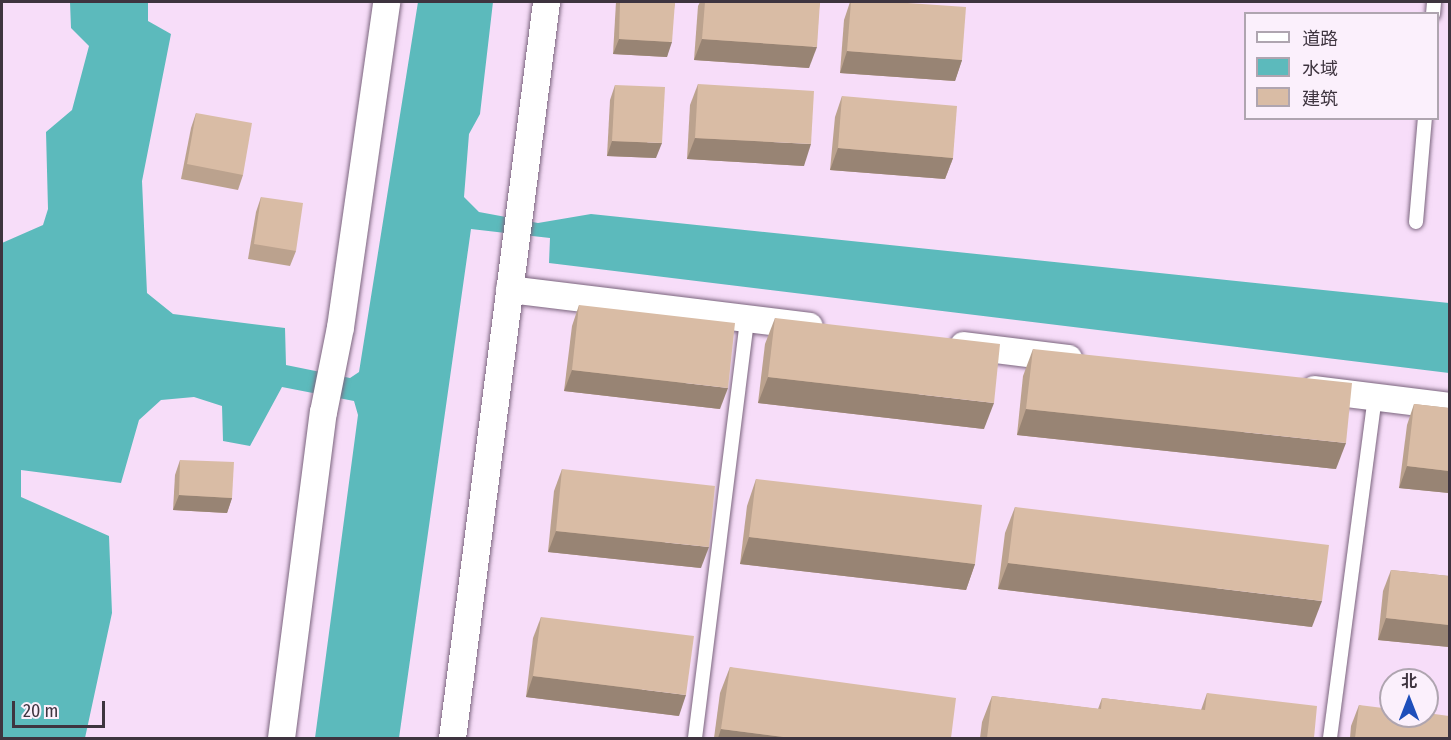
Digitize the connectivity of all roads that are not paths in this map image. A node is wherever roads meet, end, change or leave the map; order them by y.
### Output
1 (386, 2) edge
2 (546, 2) edge
3 (1425, 120) edge
4 (1416, 222) dead end
5 (509, 289) junction
6 (747, 319) junction
7 (830, 329) edge
8 (936, 342) edge
9 (1090, 361) edge
10 (1292, 386) edge
11 (1375, 397) junction
12 (1449, 406) edge
13 (281, 738) edge
14 (452, 738) edge
15 (695, 738) edge
16 (1330, 738) edge

1 - 13 street
2 - 5 street
3 - 4 lane
5 - 6 street
5 - 14 street
6 - 7 street
6 - 15 lane
8 - 9 street
10 - 11 street
11 - 12 street
11 - 16 lane

